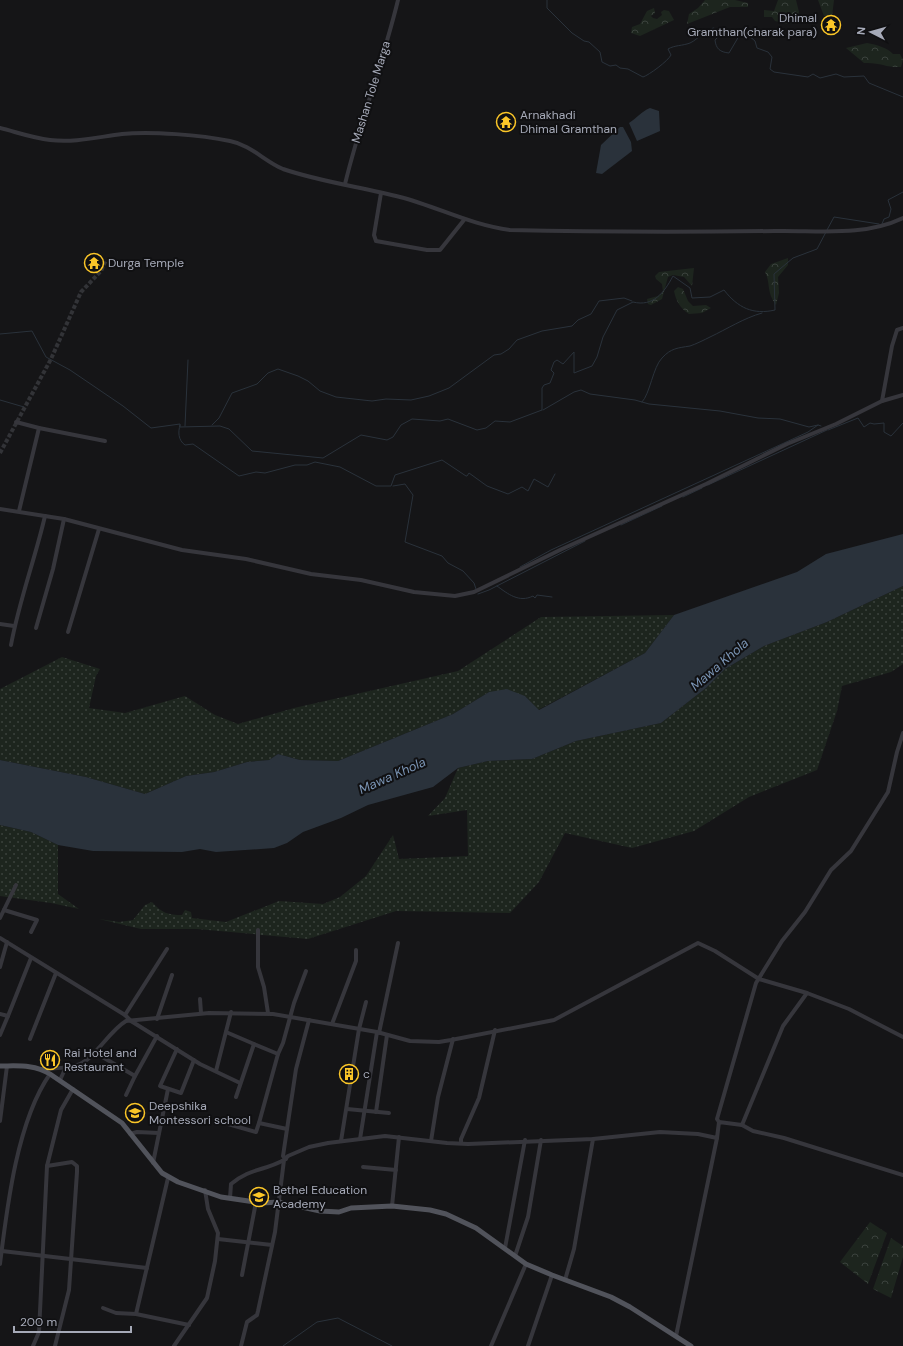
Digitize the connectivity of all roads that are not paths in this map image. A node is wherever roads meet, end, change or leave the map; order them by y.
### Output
1 (398, 0) edge
2 (0, 128) edge
3 (345, 184) junction
4 (381, 193) junction
5 (903, 218) edge
6 (464, 220) junction
7 (903, 328) edge
8 (903, 395) edge
9 (882, 401) junction
10 (16, 422) dead end
11 (39, 428) junction
12 (105, 441) dead end
13 (0, 509) edge
14 (19, 511) junction
15 (45, 516) junction
16 (64, 519) junction
17 (99, 529) junction
18 (0, 624) edge
19 (14, 626) junction
20 (36, 628) dead end
21 (68, 632) dead end
22 (11, 645) dead end
23 (903, 733) edge
24 (16, 885) dead end
25 (4, 910) junction
26 (0, 918) edge
27 (258, 930) dead end
28 (31, 932) dead end
29 (0, 938) edge
30 (7, 942) junction
31 (398, 943) dead end
32 (167, 948) dead end
33 (356, 950) dead end
34 (30, 958) junction
35 (0, 967) edge
36 (306, 971) dead end
37 (56, 973) junction
38 (172, 975) dead end
39 (759, 979) junction
40 (807, 993) junction
41 (200, 999) dead end
42 (366, 1002) dead end
43 (231, 1012) junction
44 (268, 1013) junction
45 (0, 1014) edge
46 (201, 1014) junction
47 (125, 1015) junction
48 (8, 1016) junction
49 (291, 1017) junction
50 (157, 1019) junction
51 (309, 1020) junction
52 (131, 1021) junction
53 (332, 1024) junction
54 (360, 1029) junction
55 (495, 1030) junction
56 (226, 1032) junction
57 (378, 1032) junction
58 (0, 1035) edge
59 (387, 1035) junction
60 (157, 1036) junction
61 (903, 1037) edge
62 (30, 1039) dead end
63 (453, 1039) junction
64 (254, 1044) junction
65 (178, 1049) junction
66 (278, 1054) junction
67 (99, 1055) dead end
68 (194, 1060) junction
69 (0, 1066) edge
70 (7, 1066) junction
71 (66, 1067) junction
72 (42, 1069) junction
73 (216, 1071) junction
74 (50, 1074) junction
75 (135, 1076) junction
76 (60, 1080) junction
77 (240, 1083) junction
78 (73, 1089) junction
79 (168, 1089) junction
80 (126, 1096) dead end
81 (236, 1097) dead end
82 (347, 1109) junction
83 (365, 1110) junction
84 (376, 1112) junction
85 (389, 1113) dead end
86 (0, 1121) edge
87 (719, 1122) junction
88 (259, 1123) junction
89 (228, 1124) dead end
90 (742, 1125) junction
91 (287, 1129) junction
92 (159, 1133) junction
93 (130, 1134) junction
94 (399, 1137) junction
95 (717, 1138) junction
96 (360, 1139) junction
97 (593, 1139) junction
98 (525, 1140) junction
99 (541, 1140) junction
100 (431, 1141) junction
101 (341, 1142) junction
102 (461, 1144) junction
103 (285, 1159) junction
104 (153, 1163) junction
105 (47, 1166) junction
106 (363, 1167) dead end
107 (396, 1170) junction
108 (903, 1175) edge
109 (168, 1178) junction
110 (205, 1190) junction
111 (230, 1198) junction
112 (256, 1202) junction
113 (279, 1202) junction
114 (392, 1206) junction
115 (218, 1239) junction
116 (249, 1243) junction
117 (272, 1245) junction
118 (505, 1248) junction
119 (2, 1251) junction
120 (43, 1255) junction
121 (515, 1256) junction
122 (71, 1259) junction
123 (0, 1264) edge
124 (526, 1264) junction
125 (147, 1268) junction
126 (242, 1275) dead end
127 (552, 1275) junction
128 (565, 1280) junction
129 (103, 1308) dead end
130 (136, 1314) junction
131 (189, 1325) junction
132 (676, 1336) junction
133 (32, 1346) edge
134 (55, 1346) edge
135 (174, 1346) edge
136 (240, 1346) edge
137 (491, 1346) edge
138 (528, 1346) edge
139 (691, 1346) edge

1 - 3 street, Mashan Tole Marga
2 - 3 street
3 - 4 street
4 - 6 street
4 - 6 street
5 - 6 street
7 - 9 street
8 - 9 street
9 - 17 street
10 - 11 street
11 - 12 street
11 - 14 street
13 - 14 street
14 - 15 street
15 - 16 street
15 - 19 street
16 - 17 street
16 - 20 street
17 - 21 street
18 - 19 street
19 - 22 street
23 - 39 street
24 - 25 street
25 - 26 street
25 - 28 street
27 - 44 street
29 - 30 street
30 - 34 street
30 - 35 street
31 - 57 street
32 - 47 street
33 - 53 street
34 - 37 street
34 - 48 street
36 - 49 street
37 - 47 street
37 - 62 street
38 - 50 street
39 - 40 street
39 - 55 street
39 - 87 street
40 - 61 street
40 - 90 street
41 - 46 street
42 - 54 street
43 - 44 street
43 - 46 street
43 - 56 street
44 - 49 street
45 - 48 street
46 - 50 street
47 - 52 street
48 - 58 street
49 - 51 street
49 - 66 street
50 - 52 street
51 - 53 street
51 - 91 street
52 - 60 street
52 - 71 street
53 - 54 street
54 - 57 street
54 - 82 street
55 - 63 street
55 - 102 street
56 - 64 street
56 - 73 street
57 - 59 street
57 - 83 street
59 - 63 street
59 - 84 street
60 - 65 street
60 - 75 street
63 - 100 street
64 - 66 street
64 - 77 street
65 - 68 street
65 - 79 street
66 - 88 street
67 - 75 street
68 - 73 street
68 - 79 street
69 - 70 main road
70 - 72 main road
70 - 86 street
71 - 72 street
71 - 76 street
72 - 74 main road
73 - 77 street
74 - 76 main road
74 - 119 street
75 - 80 street
76 - 78 main road
77 - 81 street
78 - 93 main road
78 - 105 street
79 - 92 street
82 - 83 street
82 - 101 street
83 - 84 street
83 - 96 street
84 - 85 street
87 - 90 street
87 - 95 street
88 - 89 street
88 - 91 street
90 - 108 street
91 - 103 street
92 - 93 street
92 - 104 street
93 - 104 main road
94 - 96 street
94 - 100 street
94 - 107 street
95 - 97 street
95 - 132 street
96 - 101 street
97 - 99 street
97 - 128 street
98 - 99 street
98 - 102 street
98 - 118 street
99 - 121 street
100 - 102 street
101 - 103 street
103 - 111 street
103 - 113 street
104 - 109 main road
105 - 120 street
105 - 122 street
106 - 107 street
107 - 114 street
109 - 110 main road
109 - 125 street
110 - 111 main road
110 - 115 street
111 - 112 main road
112 - 113 main road
112 - 116 street
113 - 114 main road
113 - 117 street
114 - 118 main road
115 - 116 street
115 - 131 street
116 - 117 street
116 - 126 street
117 - 136 street
118 - 121 main road
119 - 120 street
119 - 123 street
120 - 122 street
120 - 133 street
121 - 124 main road
122 - 125 street
122 - 134 street
124 - 127 main road
124 - 137 street
125 - 130 street
127 - 128 main road
127 - 138 street
128 - 132 main road
129 - 130 street
130 - 131 street
131 - 135 street
132 - 139 main road

